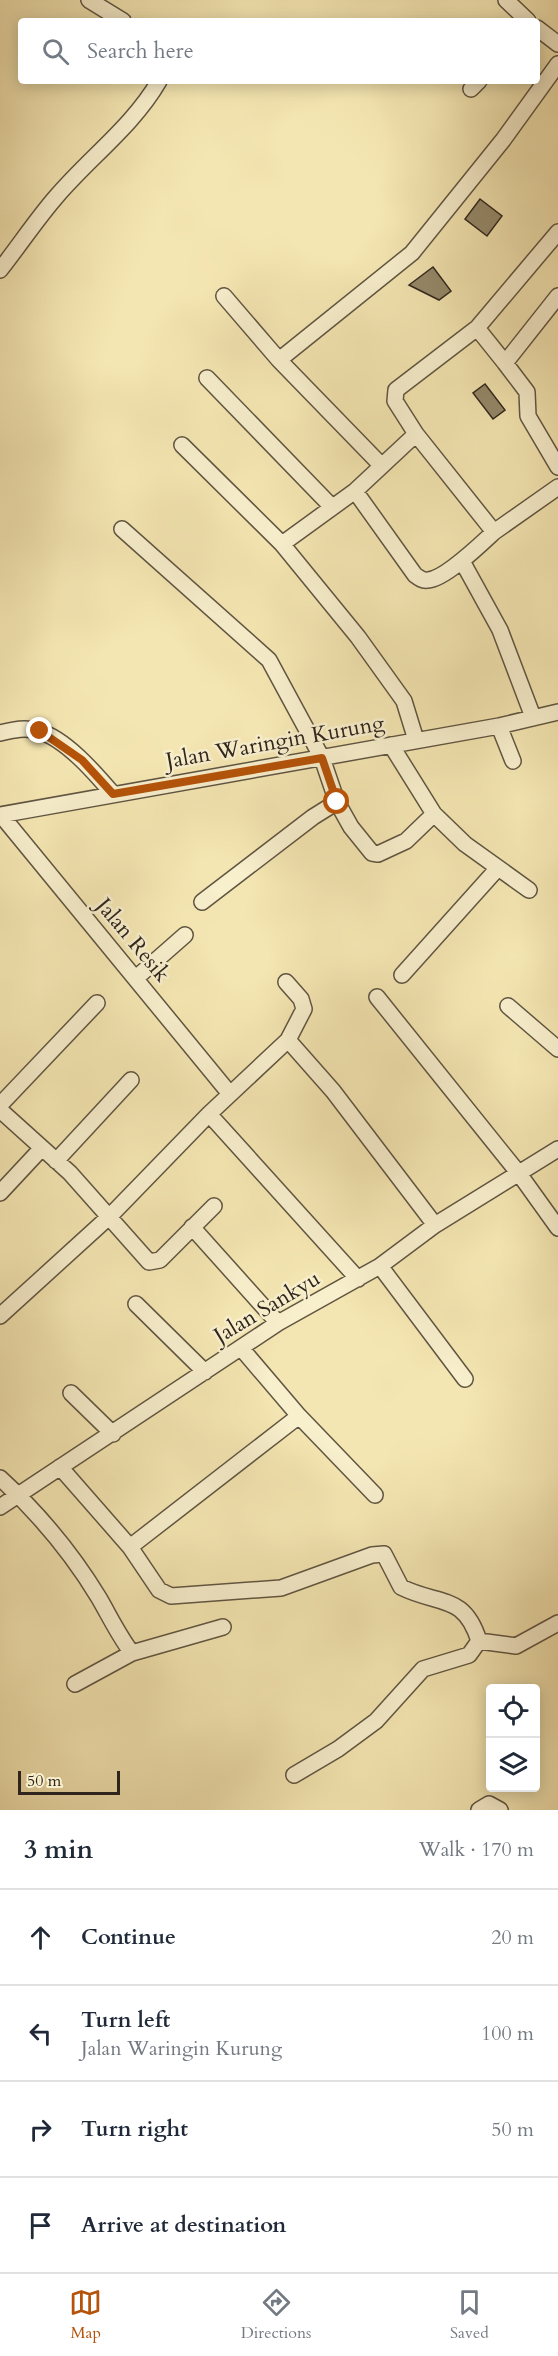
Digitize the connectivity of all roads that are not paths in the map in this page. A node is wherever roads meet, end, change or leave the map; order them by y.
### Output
1 (88, 0) edge
2 (506, 0) edge
3 (118, 18) edge
4 (525, 18) edge
5 (540, 30) edge
6 (558, 44) edge
7 (558, 64) edge
8 (540, 83) edge
9 (157, 84) edge
10 (539, 84) edge
11 (558, 232) edge
12 (0, 270) edge
13 (224, 296) dead end
14 (558, 296) edge
15 (477, 328) junction
16 (279, 360) junction
17 (505, 363) junction
18 (207, 378) dead end
19 (416, 435) junction
20 (182, 446) dead end
21 (381, 465) junction
22 (558, 467) edge
23 (355, 491) junction
24 (555, 494) edge
25 (332, 507) junction
26 (122, 529) dead end
27 (494, 532) junction
28 (282, 544) junction
29 (462, 561) junction
30 (558, 712) edge
31 (533, 717) junction
32 (500, 726) junction
33 (0, 733) edge
34 (416, 740) junction
35 (391, 745) junction
36 (322, 758) junction
37 (513, 761) dead end
38 (113, 794) junction
39 (337, 802) junction
40 (434, 814) junction
41 (1, 815) edge
42 (498, 868) junction
43 (529, 890) dead end
44 (202, 902) dead end
45 (185, 935) dead end
46 (402, 975) dead end
47 (136, 978) junction
48 (286, 982) dead end
49 (377, 997) dead end
50 (97, 1003) dead end
51 (508, 1006) dead end
52 (288, 1040) junction
53 (558, 1049) edge
54 (131, 1080) dead end
55 (230, 1094) junction
56 (0, 1105) edge
57 (0, 1110) edge
58 (209, 1113) junction
59 (41, 1149) junction
60 (558, 1149) edge
61 (56, 1161) junction
62 (520, 1175) junction
63 (0, 1193) edge
64 (214, 1206) dead end
65 (111, 1215) junction
66 (435, 1225) junction
67 (192, 1227) junction
68 (558, 1228) edge
69 (380, 1266) junction
70 (358, 1279) junction
71 (136, 1304) dead end
72 (0, 1316) edge
73 (278, 1323) junction
74 (241, 1348) junction
75 (205, 1372) junction
76 (465, 1379) dead end
77 (71, 1393) dead end
78 (299, 1416) junction
79 (113, 1434) junction
80 (60, 1467) junction
81 (0, 1478) edge
82 (18, 1495) junction
83 (375, 1495) dead end
84 (0, 1507) edge
85 (130, 1547) junction
86 (558, 1623) edge
87 (223, 1627) dead end
88 (479, 1641) junction
89 (132, 1653) junction
90 (75, 1683) dead end
91 (294, 1774) dead end
92 (479, 1810) edge
93 (500, 1810) edge

1 - 3 street
2 - 4 street
5 - 6 street
7 - 8 street
9 - 12 street
10 - 16 street
11 - 15 street
13 - 16 street
14 - 17 street
15 - 17 street
15 - 19 street
16 - 21 street
17 - 22 street
18 - 25 street
19 - 21 street
19 - 27 street
20 - 28 street
21 - 23 street
23 - 25 street
23 - 29 street
24 - 27 street
25 - 28 street
26 - 36 street
27 - 29 street
28 - 34 street
29 - 31 street
30 - 31 street, Jalan Waringin Kurung
31 - 32 street, Jalan Waringin Kurung
32 - 34 street, Jalan Waringin Kurung
32 - 37 street
33 - 38 street
34 - 35 street, Jalan Waringin Kurung
35 - 36 street, Jalan Waringin Kurung
35 - 40 street
36 - 38 street, Jalan Waringin Kurung
36 - 39 street
38 - 41 street, Jalan Waringin Kurung
39 - 40 street
39 - 44 street
40 - 42 street
41 - 47 street, Jalan Resik
42 - 43 street
42 - 46 street
45 - 47 street
47 - 55 street, Jalan Resik
48 - 52 street
49 - 62 street
50 - 56 street
51 - 53 street
52 - 55 street
52 - 66 street
54 - 61 street
55 - 58 street
57 - 59 street
58 - 65 street
58 - 70 street
59 - 61 street
59 - 63 street
60 - 62 street, Jalan Sankyu
61 - 65 street
62 - 66 street, Jalan Sankyu
62 - 68 street
64 - 67 street
65 - 67 street
65 - 72 street
66 - 69 street, Jalan Sankyu
67 - 73 street
69 - 70 street, Jalan Sankyu
69 - 76 street
70 - 73 street, Jalan Sankyu
71 - 75 street
73 - 74 street, Jalan Sankyu
74 - 75 street, Jalan Sankyu
74 - 78 street
75 - 79 street, Jalan Sankyu
77 - 79 street
78 - 83 street
78 - 85 street
79 - 80 street, Jalan Sankyu
80 - 82 street, Jalan Sankyu
80 - 85 street
81 - 82 street
82 - 84 street, Jalan Sankyu
82 - 89 street
85 - 88 street
86 - 88 street
87 - 89 street
88 - 91 street
89 - 90 street
92 - 93 street

